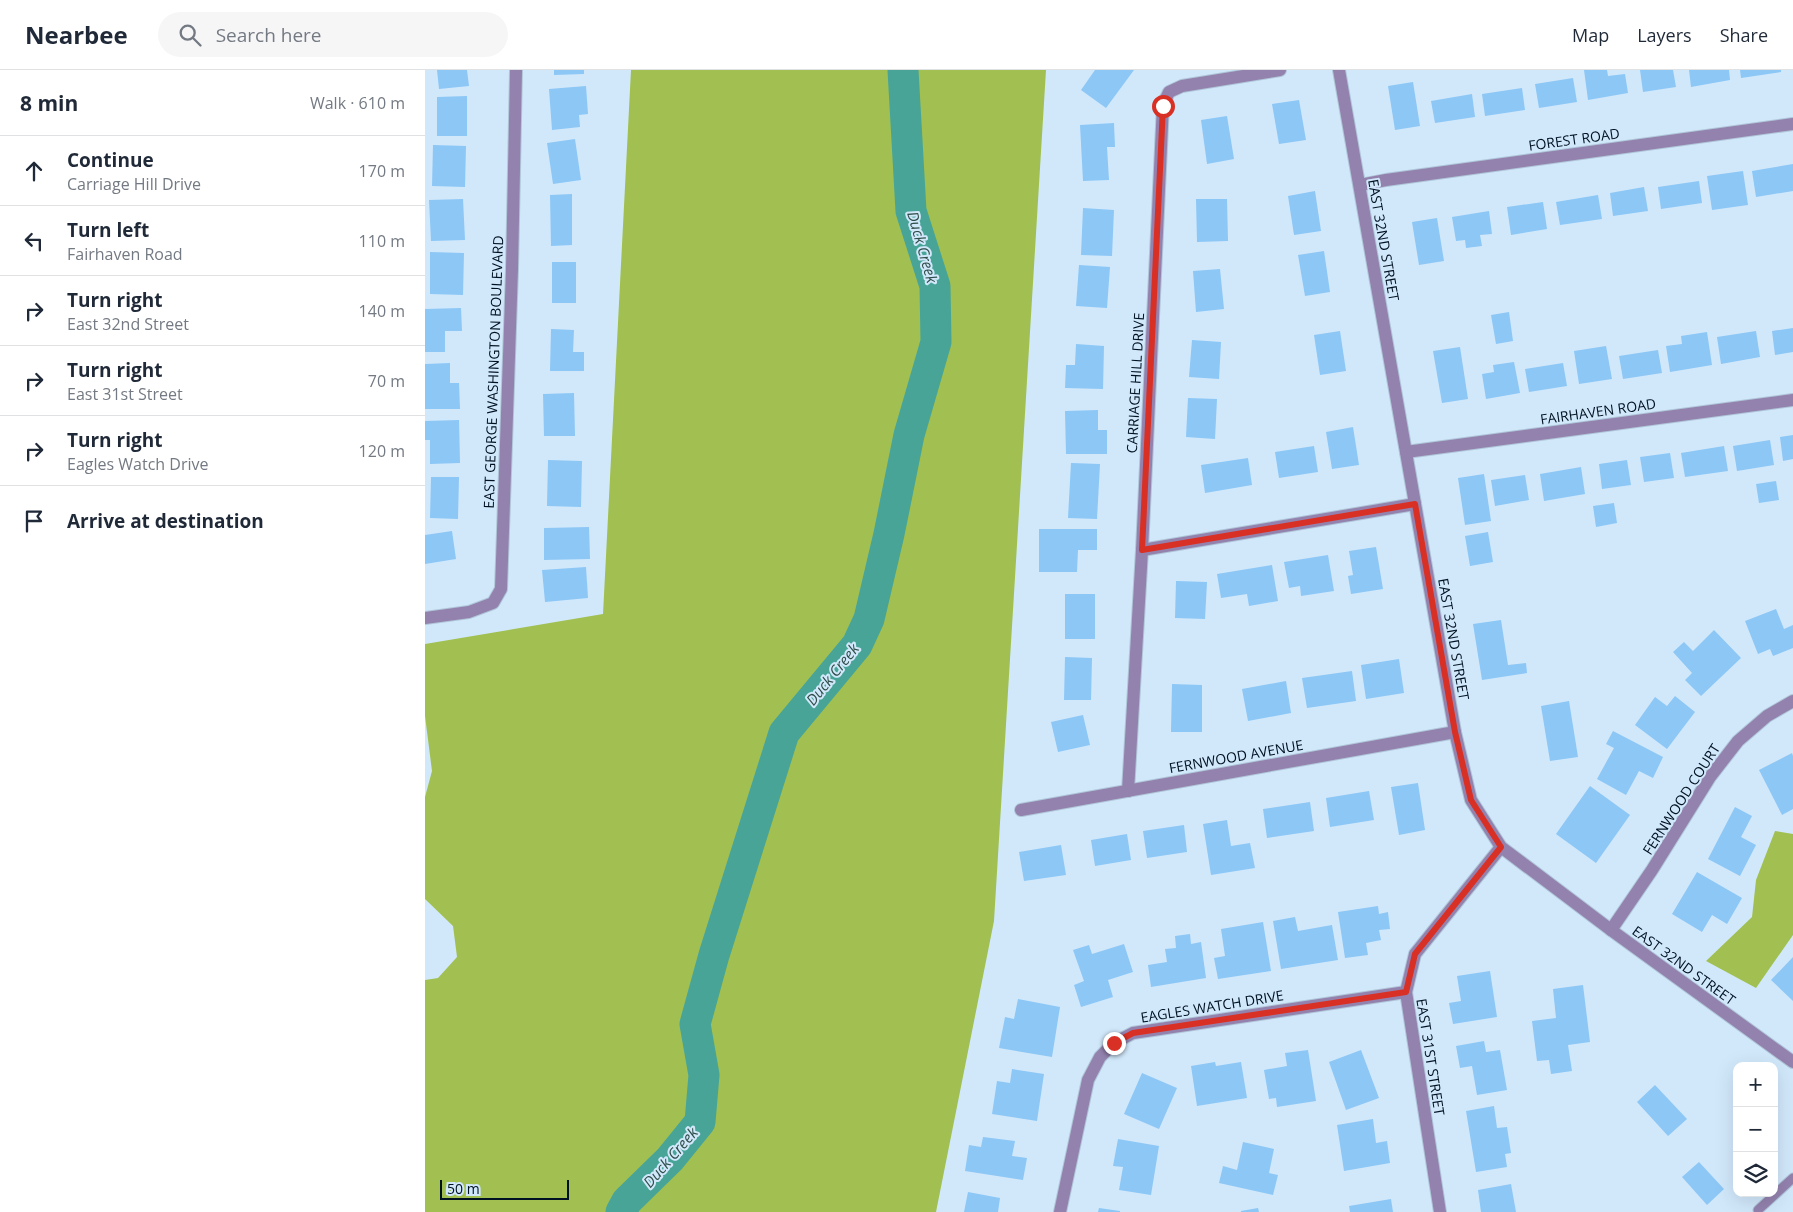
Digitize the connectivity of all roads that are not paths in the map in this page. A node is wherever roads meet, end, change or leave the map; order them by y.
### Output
1 (516, 70) edge
2 (1280, 70) edge
3 (1339, 70) edge
4 (1793, 124) edge
5 (1359, 185) junction
6 (1793, 400) edge
7 (1406, 452) junction
8 (1415, 504) junction
9 (1142, 550) junction
10 (425, 618) edge
11 (1793, 701) edge
12 (1455, 732) junction
13 (1128, 791) junction
14 (1021, 810) dead end
15 (1501, 847) junction
16 (1611, 930) junction
17 (1406, 992) junction
18 (1793, 1062) edge
19 (1793, 1178) edge
20 (1758, 1210) dead end
21 (1060, 1212) edge
22 (1440, 1212) edge

1 - 10 street, EAST GEORGE WASHINGTON BOULEVARD
2 - 9 street, CARRIAGE HILL DRIVE
3 - 5 street, EAST 32ND STREET
4 - 5 street, FOREST ROAD
5 - 7 street, EAST 32ND STREET
6 - 7 street, FAIRHAVEN ROAD
7 - 8 street, EAST 32ND STREET
8 - 9 street
8 - 12 street, EAST 32ND STREET
9 - 13 street, CARRIAGE HILL DRIVE
11 - 16 street, FERNWOOD COURT
12 - 13 street, FERNWOOD AVENUE
12 - 15 street, EAST 32ND STREET
13 - 14 street, FERNWOOD AVENUE
15 - 16 street, EAST 32ND STREET
15 - 17 street, EAST 31ST STREET
16 - 18 street, EAST 32ND STREET
17 - 21 street, EAGLES WATCH DRIVE
17 - 22 street, EAST 31ST STREET
19 - 20 lane

